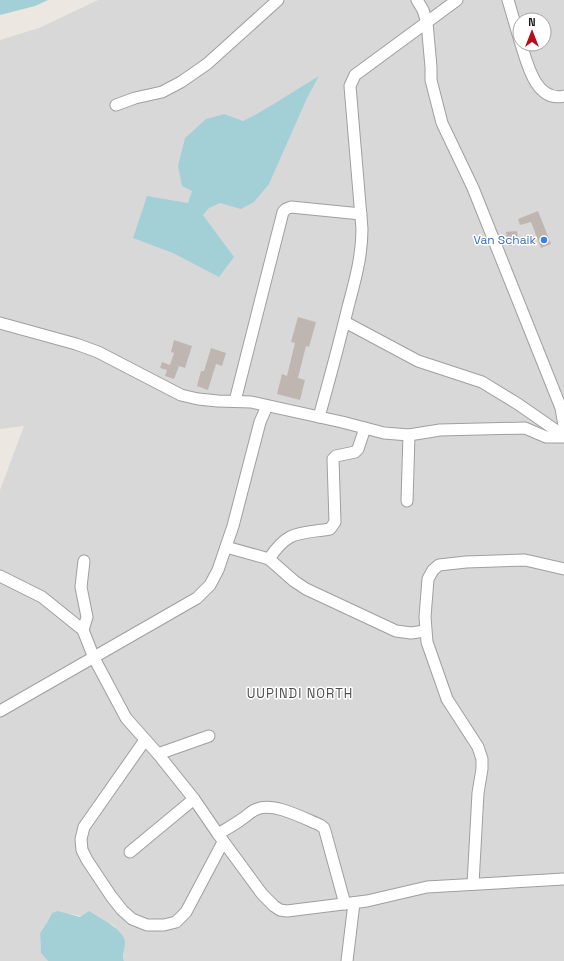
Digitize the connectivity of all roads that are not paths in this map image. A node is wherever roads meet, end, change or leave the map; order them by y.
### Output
1 (278, 0) edge
2 (417, 0) edge
3 (457, 0) edge
4 (508, 0) edge
5 (512, 14) edge
6 (427, 23) junction
7 (524, 52) edge
8 (563, 99) edge
9 (116, 105) dead end
10 (360, 214) junction
11 (0, 322) edge
12 (345, 322) junction
13 (235, 401) junction
14 (267, 406) junction
15 (319, 417) junction
16 (564, 426) edge
17 (365, 428) junction
18 (409, 435) junction
19 (564, 437) edge
20 (407, 501) dead end
21 (226, 547) junction
22 (269, 559) junction
23 (84, 561) dead end
24 (564, 570) edge
25 (0, 576) edge
26 (83, 630) junction
27 (425, 631) junction
28 (94, 658) junction
29 (0, 711) edge
30 (209, 736) dead end
31 (145, 740) junction
32 (158, 754) junction
33 (194, 799) junction
34 (221, 838) junction
35 (130, 852) dead end
36 (564, 879) edge
37 (473, 884) junction
38 (349, 904) junction
39 (347, 961) edge

1 - 9 street
2 - 6 street
3 - 6 street
4 - 5 street
6 - 10 street
6 - 16 street
7 - 8 street
10 - 12 street
10 - 13 street
11 - 13 street
12 - 15 street
12 - 19 street
13 - 14 street
14 - 15 street
14 - 21 street
15 - 17 street
17 - 18 street
17 - 22 street
18 - 19 street
18 - 20 street
21 - 22 street
21 - 28 street
22 - 27 street
23 - 26 street
24 - 27 street
25 - 26 street
26 - 28 street
27 - 37 street
28 - 29 street
28 - 31 street
30 - 32 street
31 - 32 street
31 - 34 street
32 - 33 street
33 - 34 street
33 - 35 street
34 - 38 street
34 - 38 street
36 - 37 street
37 - 38 street
38 - 39 street

